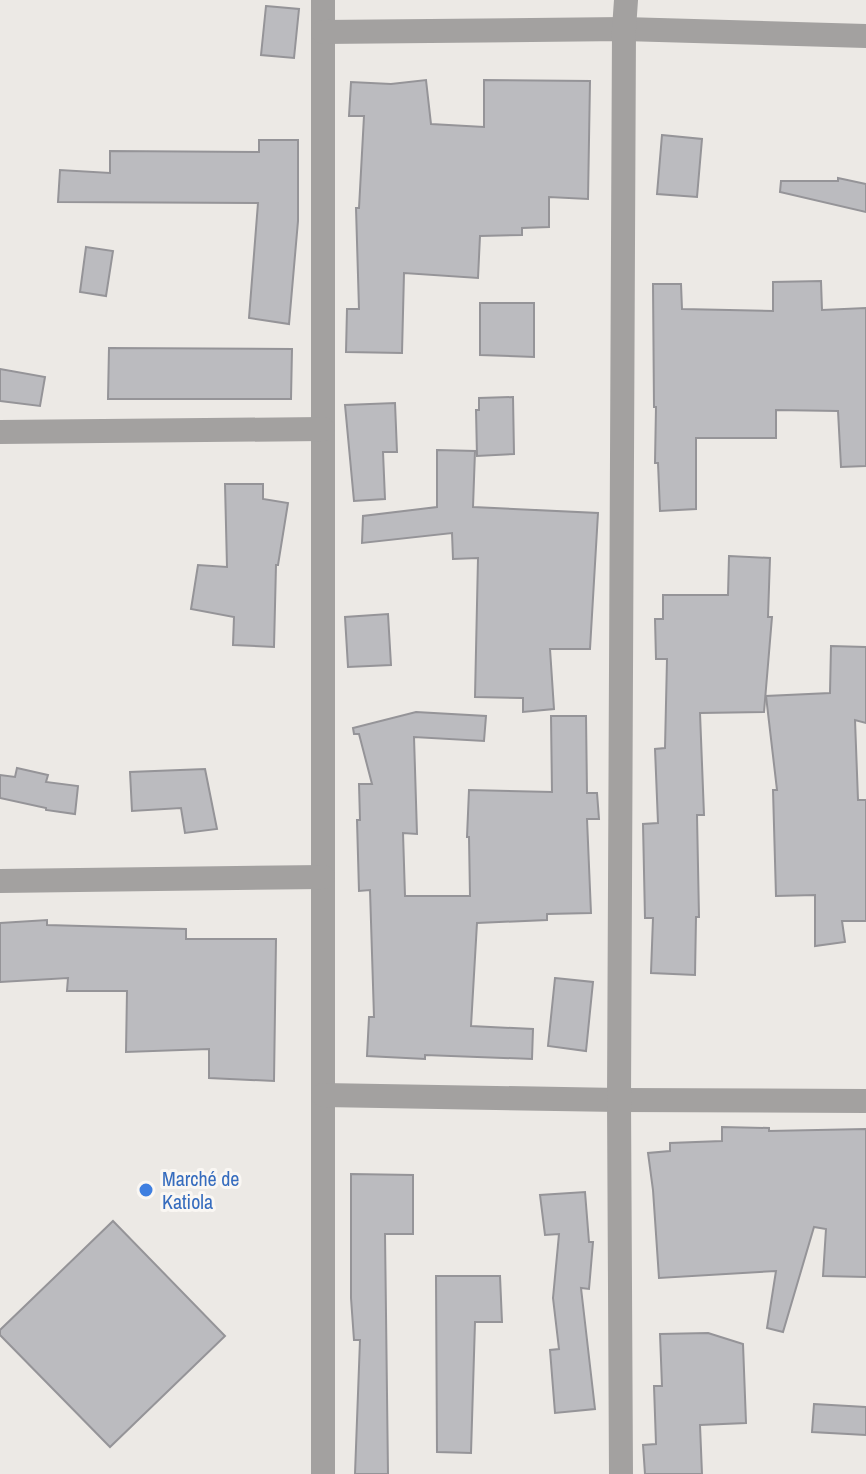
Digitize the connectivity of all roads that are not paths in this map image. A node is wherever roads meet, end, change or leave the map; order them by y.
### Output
1 (323, 0) edge
2 (626, 0) edge
3 (624, 29) junction
4 (323, 32) junction
5 (866, 36) edge
6 (323, 429) junction
7 (0, 432) edge
8 (323, 877) junction
9 (0, 881) edge
10 (323, 1095) junction
11 (619, 1100) junction
12 (866, 1101) edge
13 (323, 1474) edge
14 (621, 1474) edge

1 - 4 street
2 - 3 street
3 - 4 street
3 - 5 street
3 - 11 street
4 - 6 street
6 - 7 street
6 - 8 street
8 - 9 street
8 - 10 street
10 - 11 street
10 - 13 street
11 - 12 street
11 - 14 street

